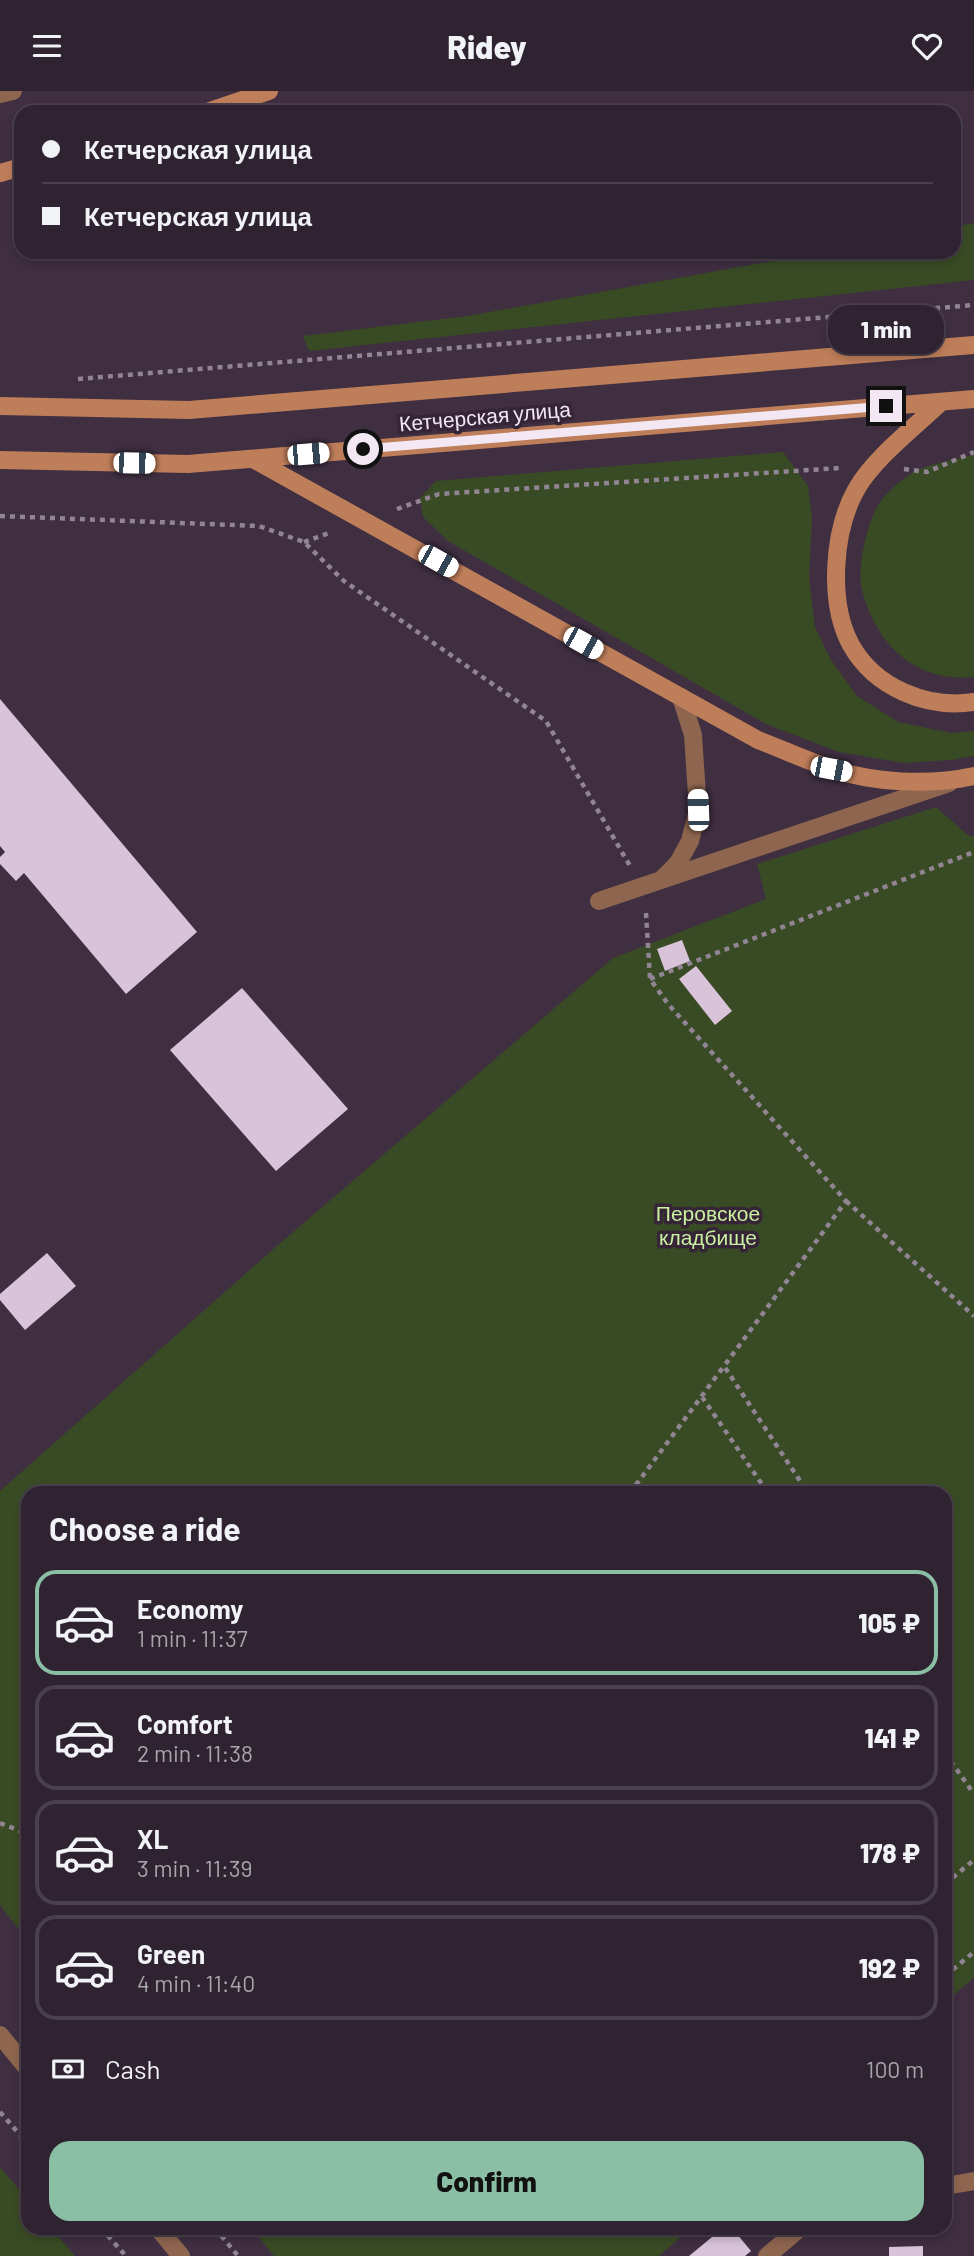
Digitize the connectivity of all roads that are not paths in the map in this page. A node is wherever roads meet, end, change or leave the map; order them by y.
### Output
1 (13, 91) edge
2 (269, 91) edge
3 (0, 94) edge
4 (228, 105) edge
5 (974, 345) edge
6 (974, 399) edge
7 (941, 402) junction
8 (0, 406) edge
9 (253, 459) junction
10 (0, 460) edge
11 (681, 697) junction
12 (974, 702) edge
13 (974, 776) edge
14 (955, 780) junction
15 (661, 880) junction
16 (600, 901) dead end
17 (0, 2035) edge
18 (21, 2060) edge
19 (974, 2181) edge
20 (952, 2185) edge
21 (164, 2235) edge
22 (792, 2235) edge
23 (181, 2256) edge
24 (767, 2256) edge

1 - 3 street
2 - 4 main road
5 - 8 main road, Кетчерская улица
6 - 7 main road, Кетчерская улица
7 - 9 main road, Кетчерская улица
7 - 12 main road
9 - 10 main road, Кетчерская улица
9 - 11 main road
11 - 14 main road
11 - 15 street
13 - 14 main road
14 - 15 street
15 - 16 street
17 - 18 street
19 - 20 street
21 - 23 street
22 - 24 street

